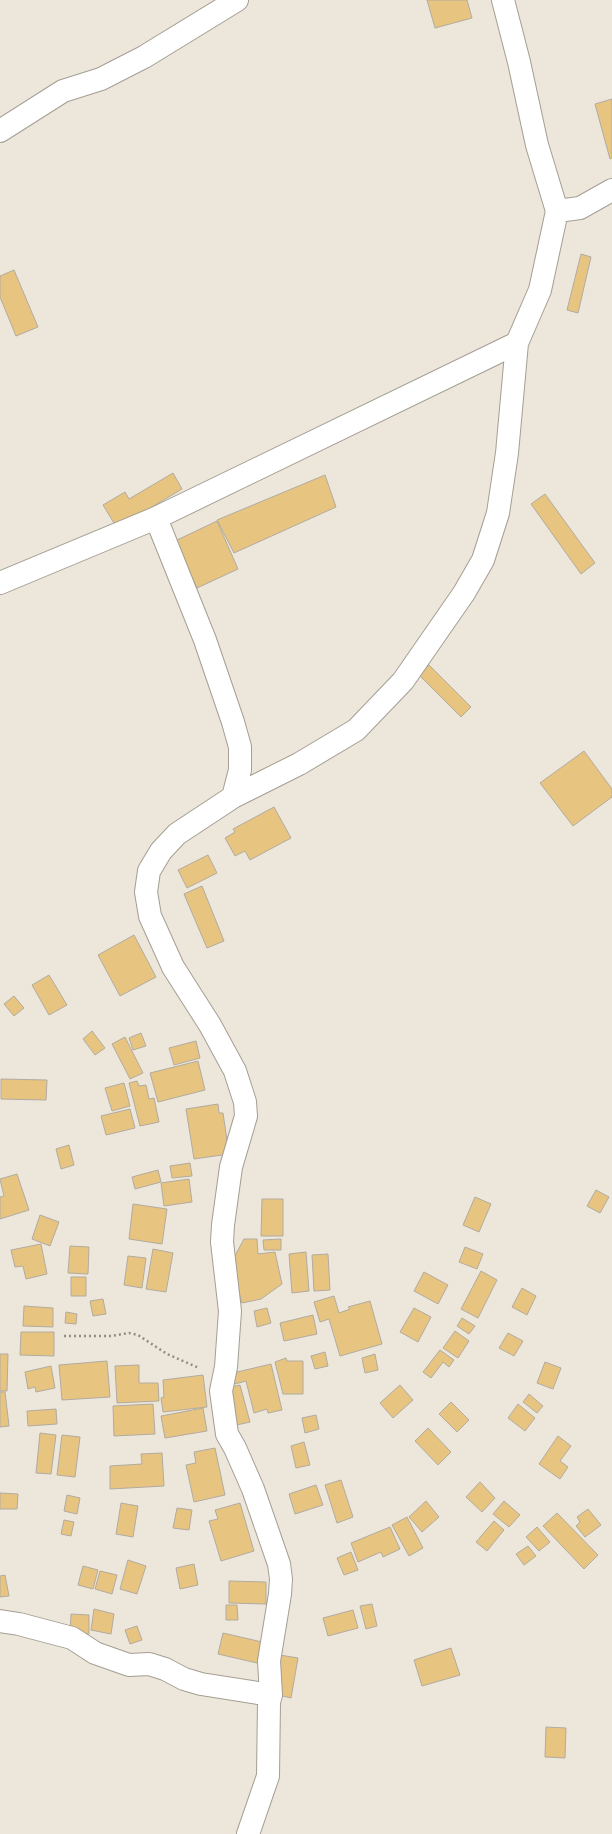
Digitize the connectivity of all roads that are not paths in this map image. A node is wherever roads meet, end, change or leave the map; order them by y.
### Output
1 (237, 0) edge
2 (503, 0) edge
3 (0, 131) edge
4 (612, 190) edge
5 (558, 211) junction
6 (517, 342) junction
7 (156, 518) junction
8 (0, 583) edge
9 (233, 797) junction
10 (0, 1621) edge
11 (271, 1695) junction
12 (248, 1834) edge

1 - 3 street
2 - 5 street
4 - 5 street
5 - 6 street
6 - 7 street
6 - 9 street
7 - 8 street
7 - 9 street
9 - 11 street
10 - 11 street
11 - 12 street

